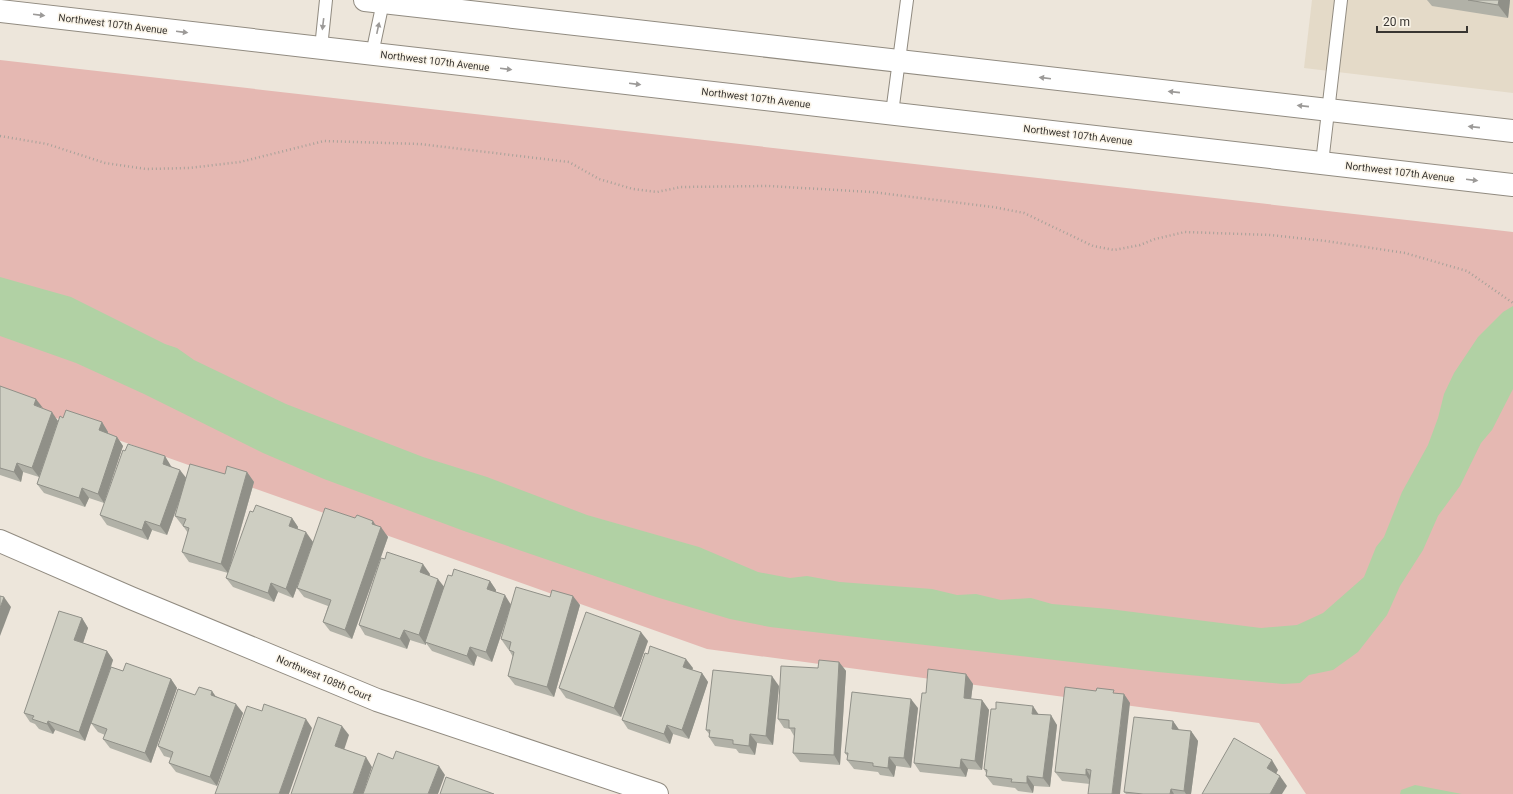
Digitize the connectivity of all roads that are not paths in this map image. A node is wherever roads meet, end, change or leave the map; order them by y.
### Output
1 (326, 0) edge
2 (907, 0) edge
3 (1341, 0) edge
4 (379, 1) edge
5 (0, 11) edge
6 (320, 48) junction
7 (372, 54) junction
8 (898, 61) junction
9 (1328, 109) junction
10 (892, 113) junction
11 (1513, 131) edge
12 (1322, 163) junction
13 (1513, 185) edge
14 (0, 541) edge
15 (657, 794) edge

1 -> 6 lane
2 - 8 lane
3 - 9 lane
7 -> 4 lane
4 - 8 main road
5 -> 6 main road, Northwest 107th Avenue
6 - 7 main road, Northwest 107th Avenue
7 -> 10 main road, Northwest 107th Avenue
9 -> 8 main road
8 - 10 lane
11 -> 9 main road
9 - 12 lane
10 - 12 main road, Northwest 107th Avenue
12 -> 13 main road, Northwest 107th Avenue
14 - 15 main road, Northwest 108th Court

